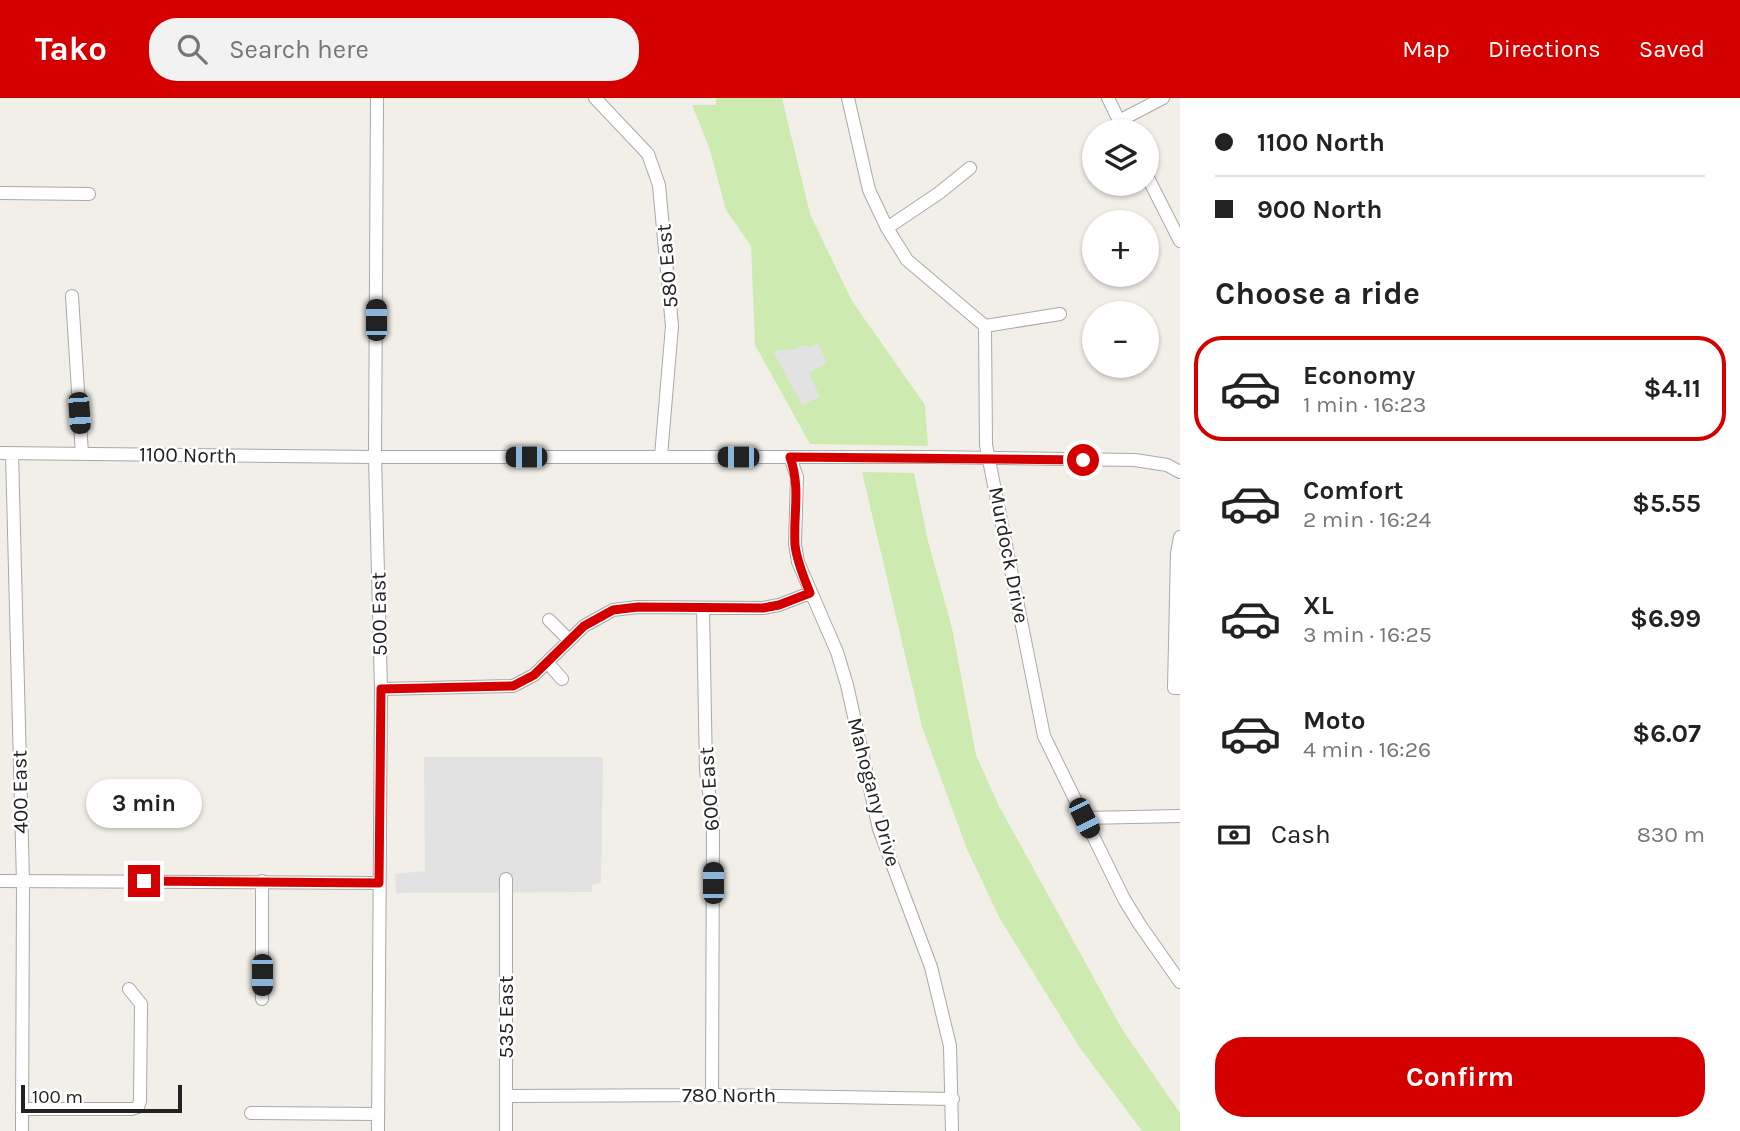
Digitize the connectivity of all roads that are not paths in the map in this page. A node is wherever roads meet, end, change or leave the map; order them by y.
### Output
1 (377, 98) edge
2 (595, 98) edge
3 (848, 98) edge
4 (1108, 98) edge
5 (1163, 98) edge
6 (1118, 119) edge
7 (1132, 119) edge
8 (970, 168) dead end
9 (0, 193) edge
10 (89, 194) dead end
11 (1157, 196) edge
12 (887, 228) junction
13 (1180, 241) edge
14 (72, 296) dead end
15 (1060, 314) dead end
16 (985, 326) junction
17 (6, 453) edge
18 (82, 454) junction
19 (661, 456) junction
20 (375, 457) junction
21 (790, 457) junction
22 (990, 459) junction
23 (1180, 472) edge
24 (1180, 537) edge
25 (810, 593) junction
26 (703, 609) junction
27 (549, 620) dead end
28 (569, 640) junction
29 (548, 663) junction
30 (562, 679) dead end
31 (1177, 688) edge
32 (381, 689) junction
33 (1180, 816) edge
34 (1084, 818) junction
35 (506, 879) dead end
36 (0, 881) edge
37 (262, 881) junction
38 (23, 882) junction
39 (379, 883) junction
40 (1180, 982) edge
41 (129, 989) dead end
42 (262, 999) dead end
43 (712, 1095) junction
44 (506, 1096) junction
45 (953, 1099) junction
46 (22, 1109) junction
47 (251, 1113) dead end
48 (378, 1114) junction
49 (22, 1131) edge
50 (378, 1131) edge
51 (506, 1131) edge
52 (952, 1131) edge

1 - 20 street, 500 East
2 - 19 street, 580 East
3 - 12 street
4 - 6 street
5 - 7 street
8 - 12 street
9 - 10 street
11 - 13 street
12 - 16 street
14 - 18 street
15 - 16 street
16 - 22 street, Murdock Drive
17 - 18 street, 1100 North
17 - 38 street, 400 East
18 - 20 street, 1100 North
19 - 20 street, 1100 North
19 - 21 street, 1100 North
20 - 32 street, 500 East
21 - 22 street, 1100 North
21 - 25 street, Mahogany Drive
22 - 23 street
22 - 34 street, Murdock Drive
24 - 31 street
25 - 26 street
25 - 45 street, Mahogany Drive
26 - 28 street
26 - 43 street, 600 East
27 - 28 street
28 - 29 street
29 - 30 street
29 - 32 street
32 - 39 street, 500 East
33 - 34 street
34 - 40 street, Murdock Drive
35 - 44 street, 535 East
36 - 38 street
37 - 38 street
37 - 39 street
37 - 42 street
38 - 46 street, 400 East
39 - 48 street, 500 East
41 - 46 street
43 - 44 street, 780 North
43 - 45 street, 780 North
44 - 51 street, 535 East
45 - 52 street, Mahogany Drive
46 - 49 street, 400 East
47 - 48 street
48 - 50 street, 500 East

